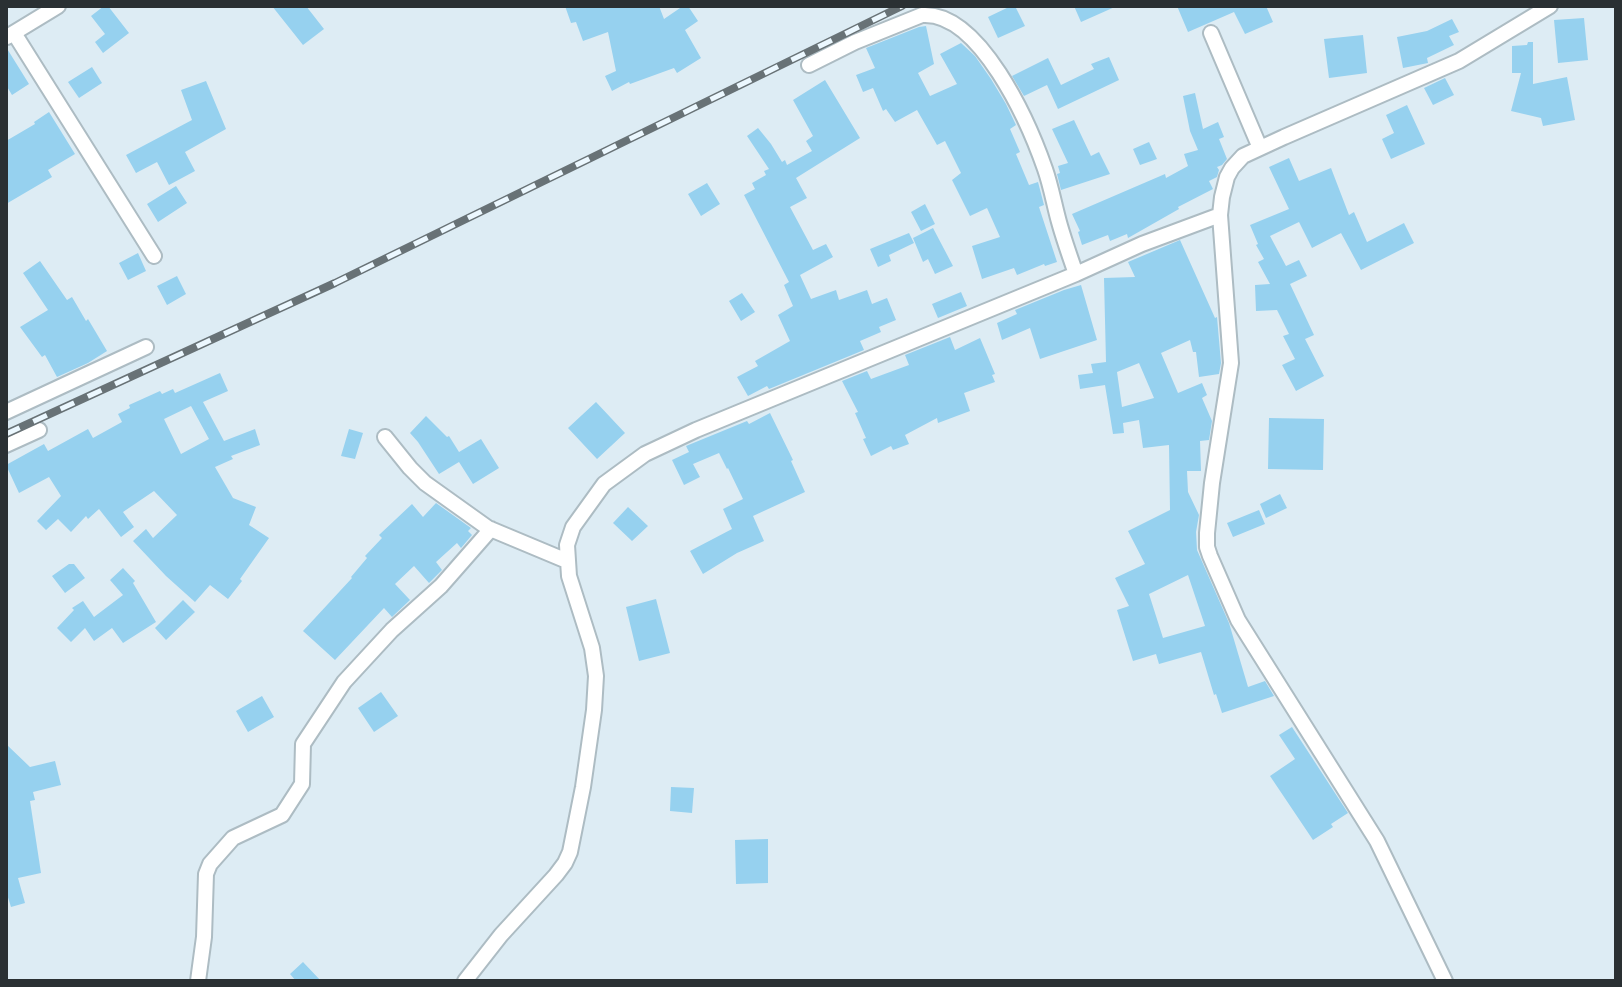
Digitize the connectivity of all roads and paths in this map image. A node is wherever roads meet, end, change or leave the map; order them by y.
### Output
1 (58, 6) edge
2 (1550, 6) edge
3 (1211, 33) dead end
4 (10, 35) edge
5 (809, 65) dead end
6 (1260, 148) junction
7 (1220, 215) junction
8 (154, 256) dead end
9 (1076, 274) junction
10 (146, 347) dead end
11 (6, 412) edge
12 (39, 430) dead end
13 (385, 437) dead end
14 (6, 445) edge
15 (491, 529) junction
16 (567, 561) junction
17 (198, 981) edge
18 (465, 981) edge
19 (1445, 981) edge

1 - 4 street
2 - 6 street
3 - 6 street
4 - 8 street
5 - 9 street
6 - 7 street
7 - 9 street
7 - 19 street
9 - 16 street
10 - 11 street
12 - 14 street
13 - 15 street
15 - 16 street
15 - 17 street
16 - 18 street

